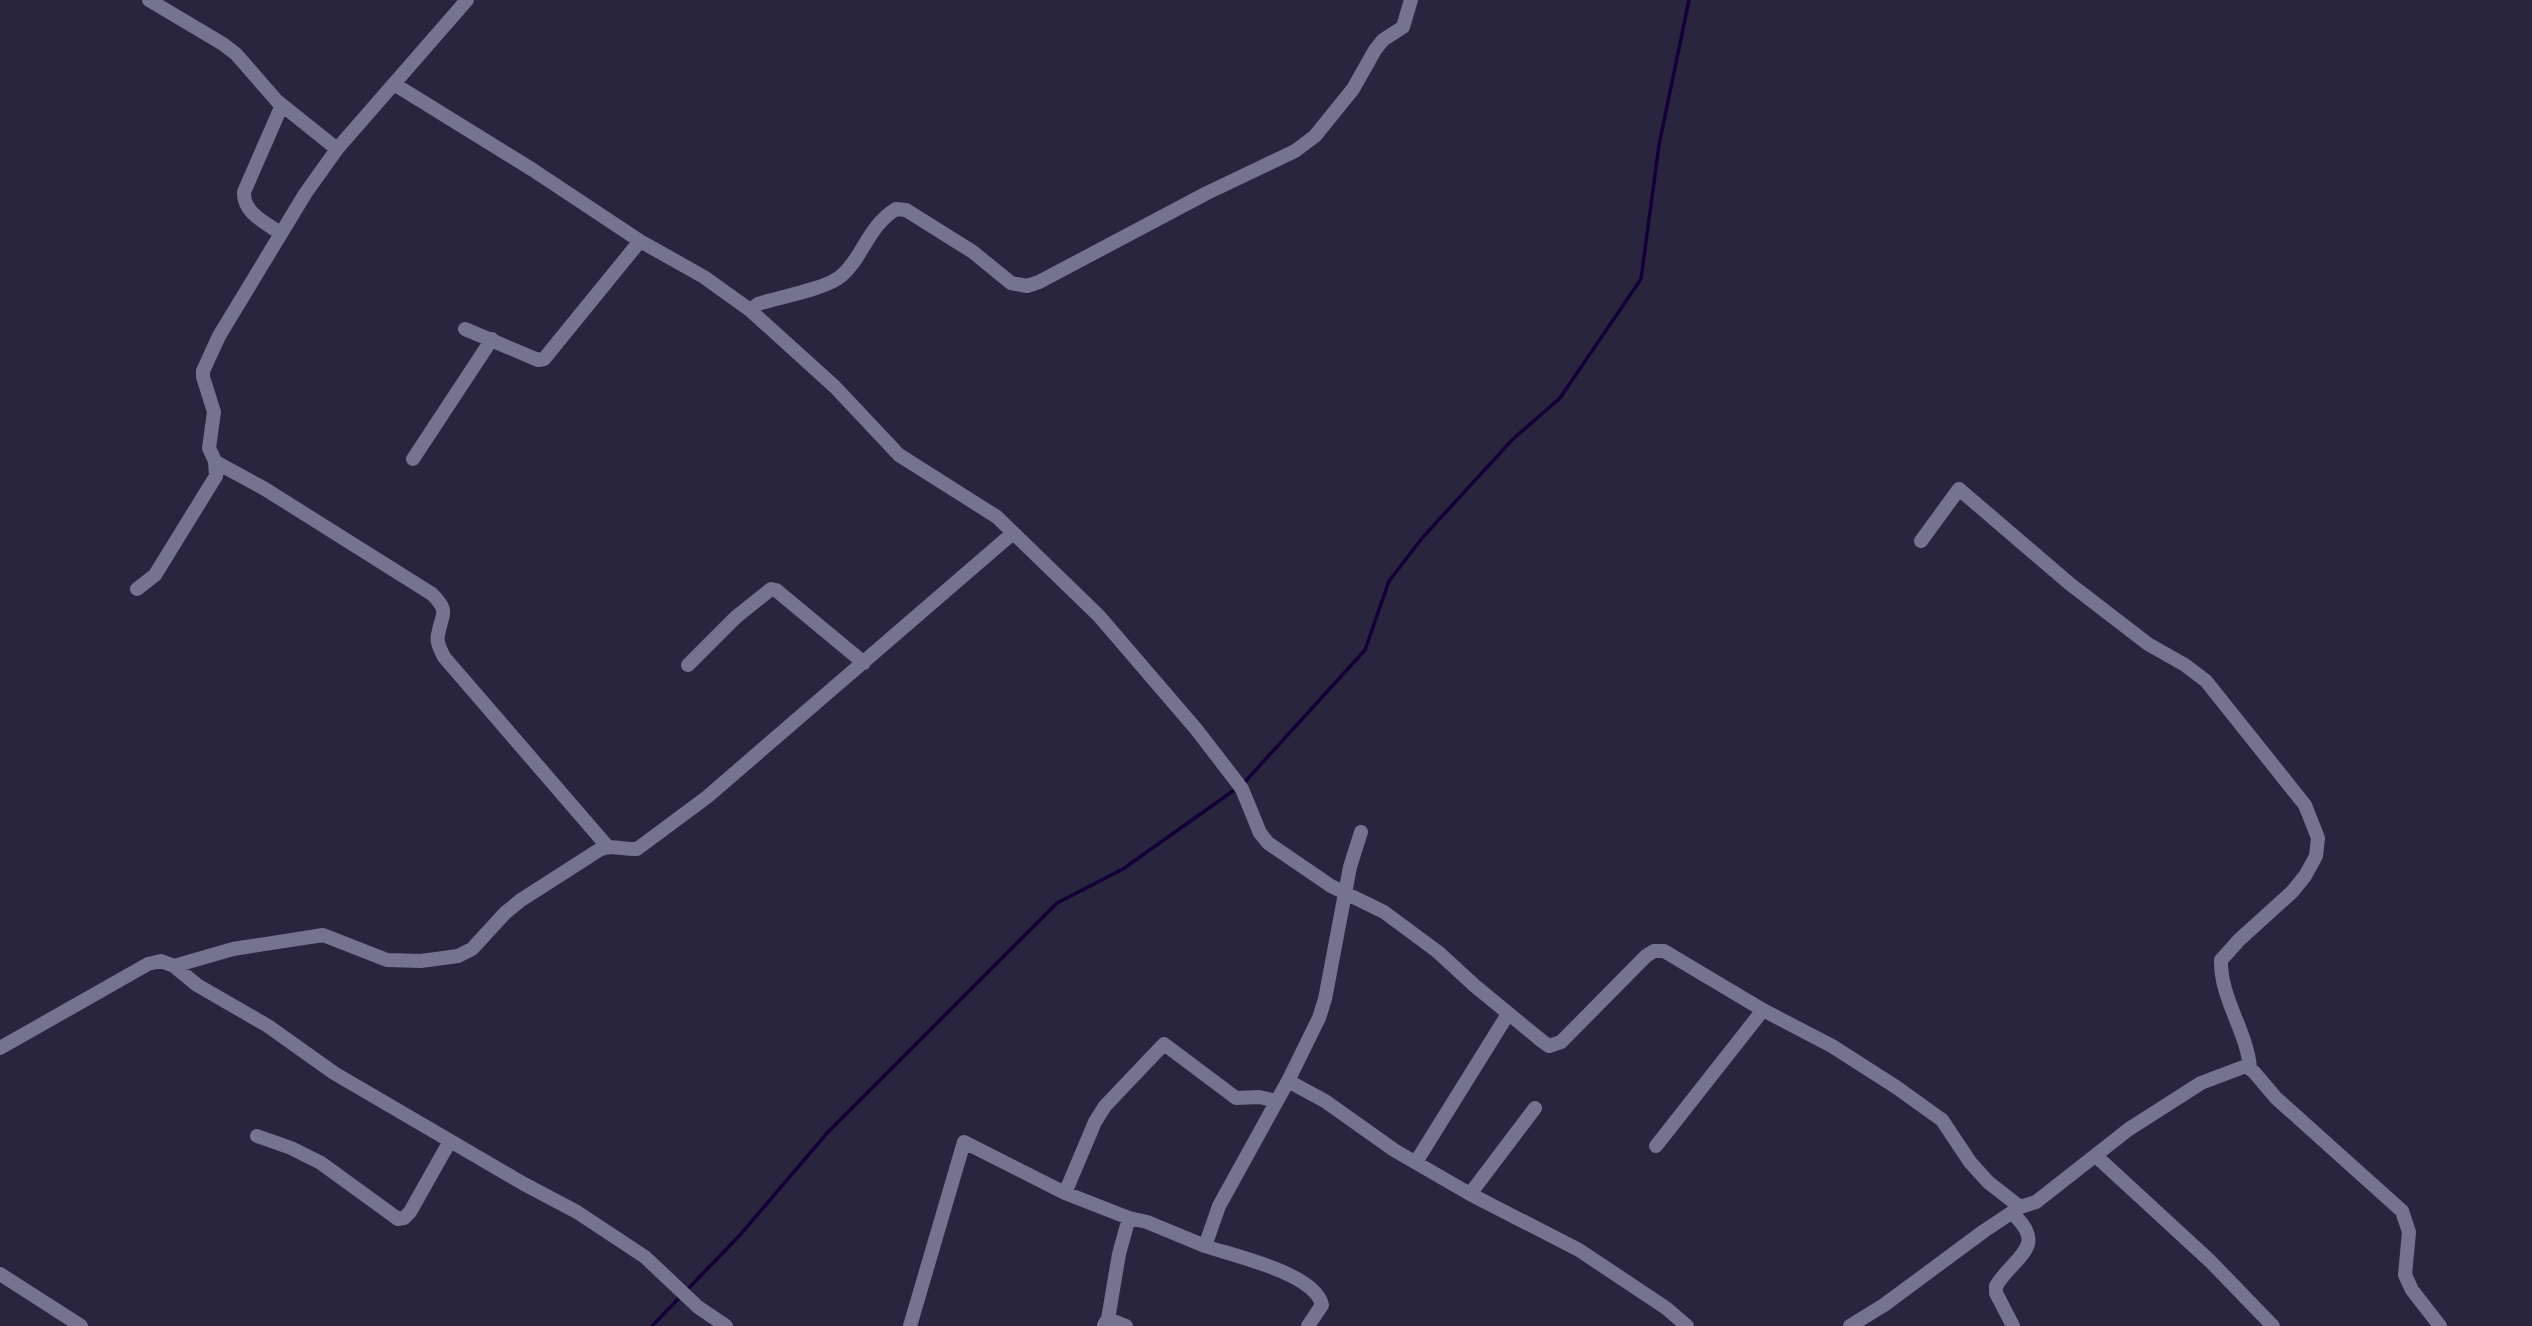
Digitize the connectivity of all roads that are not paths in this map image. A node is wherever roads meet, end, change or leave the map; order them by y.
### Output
1 (149, 0) edge
2 (467, 0) edge
3 (1411, 0) edge
4 (394, 84) junction
5 (282, 104) junction
6 (337, 149) junction
7 (280, 233) junction
8 (640, 241) junction
9 (750, 310) junction
10 (465, 329) dead end
11 (492, 339) junction
12 (413, 459) dead end
13 (215, 461) junction
14 (1013, 533) junction
15 (1921, 541) dead end
16 (137, 589) dead end
17 (864, 663) junction
18 (688, 665) dead end
19 (1362, 832) dead end
20 (607, 846) junction
21 (1346, 892) junction
22 (174, 966) junction
23 (1763, 1010) junction
24 (1508, 1014) junction
25 (0, 1048) edge
26 (2250, 1068) junction
27 (1288, 1081) junction
28 (1277, 1101) junction
29 (1535, 1108) dead end
30 (257, 1136) dead end
31 (450, 1141) junction
32 (1656, 1146) dead end
33 (2096, 1156) junction
34 (1416, 1162) junction
35 (1065, 1193) junction
36 (1470, 1194) junction
37 (2016, 1210) junction
38 (1129, 1218) junction
39 (1205, 1246) junction
40 (0, 1275) edge
41 (1106, 1323) edge
42 (81, 1326) edge
43 (726, 1326) edge
44 (910, 1326) edge
45 (1126, 1326) edge
46 (1308, 1326) edge
47 (1687, 1326) edge
48 (1850, 1326) edge
49 (2013, 1326) edge
50 (2273, 1326) edge
51 (2440, 1326) edge

1 - 5 street
2 - 4 street
3 - 9 street
4 - 6 street
4 - 8 street
5 - 6 street
5 - 7 street
6 - 7 street
7 - 13 street
8 - 9 street
8 - 11 street
9 - 14 street
10 - 11 street
11 - 12 street
13 - 16 street
13 - 20 street
14 - 17 street
14 - 21 street
15 - 26 street
17 - 18 street
17 - 20 street
19 - 21 street
20 - 22 street
21 - 24 street
21 - 27 street
22 - 25 street
22 - 31 street
23 - 24 street
23 - 32 street
23 - 37 street
24 - 34 street
26 - 33 street
26 - 51 street
27 - 28 street
27 - 34 street
28 - 35 street
28 - 39 street
29 - 36 street
30 - 31 street
31 - 43 street
33 - 37 street
33 - 50 street
34 - 36 street
35 - 38 street
35 - 44 street
36 - 47 street
37 - 48 street
37 - 49 street
38 - 39 street
38 - 41 street
39 - 46 street
40 - 42 street
41 - 45 street

